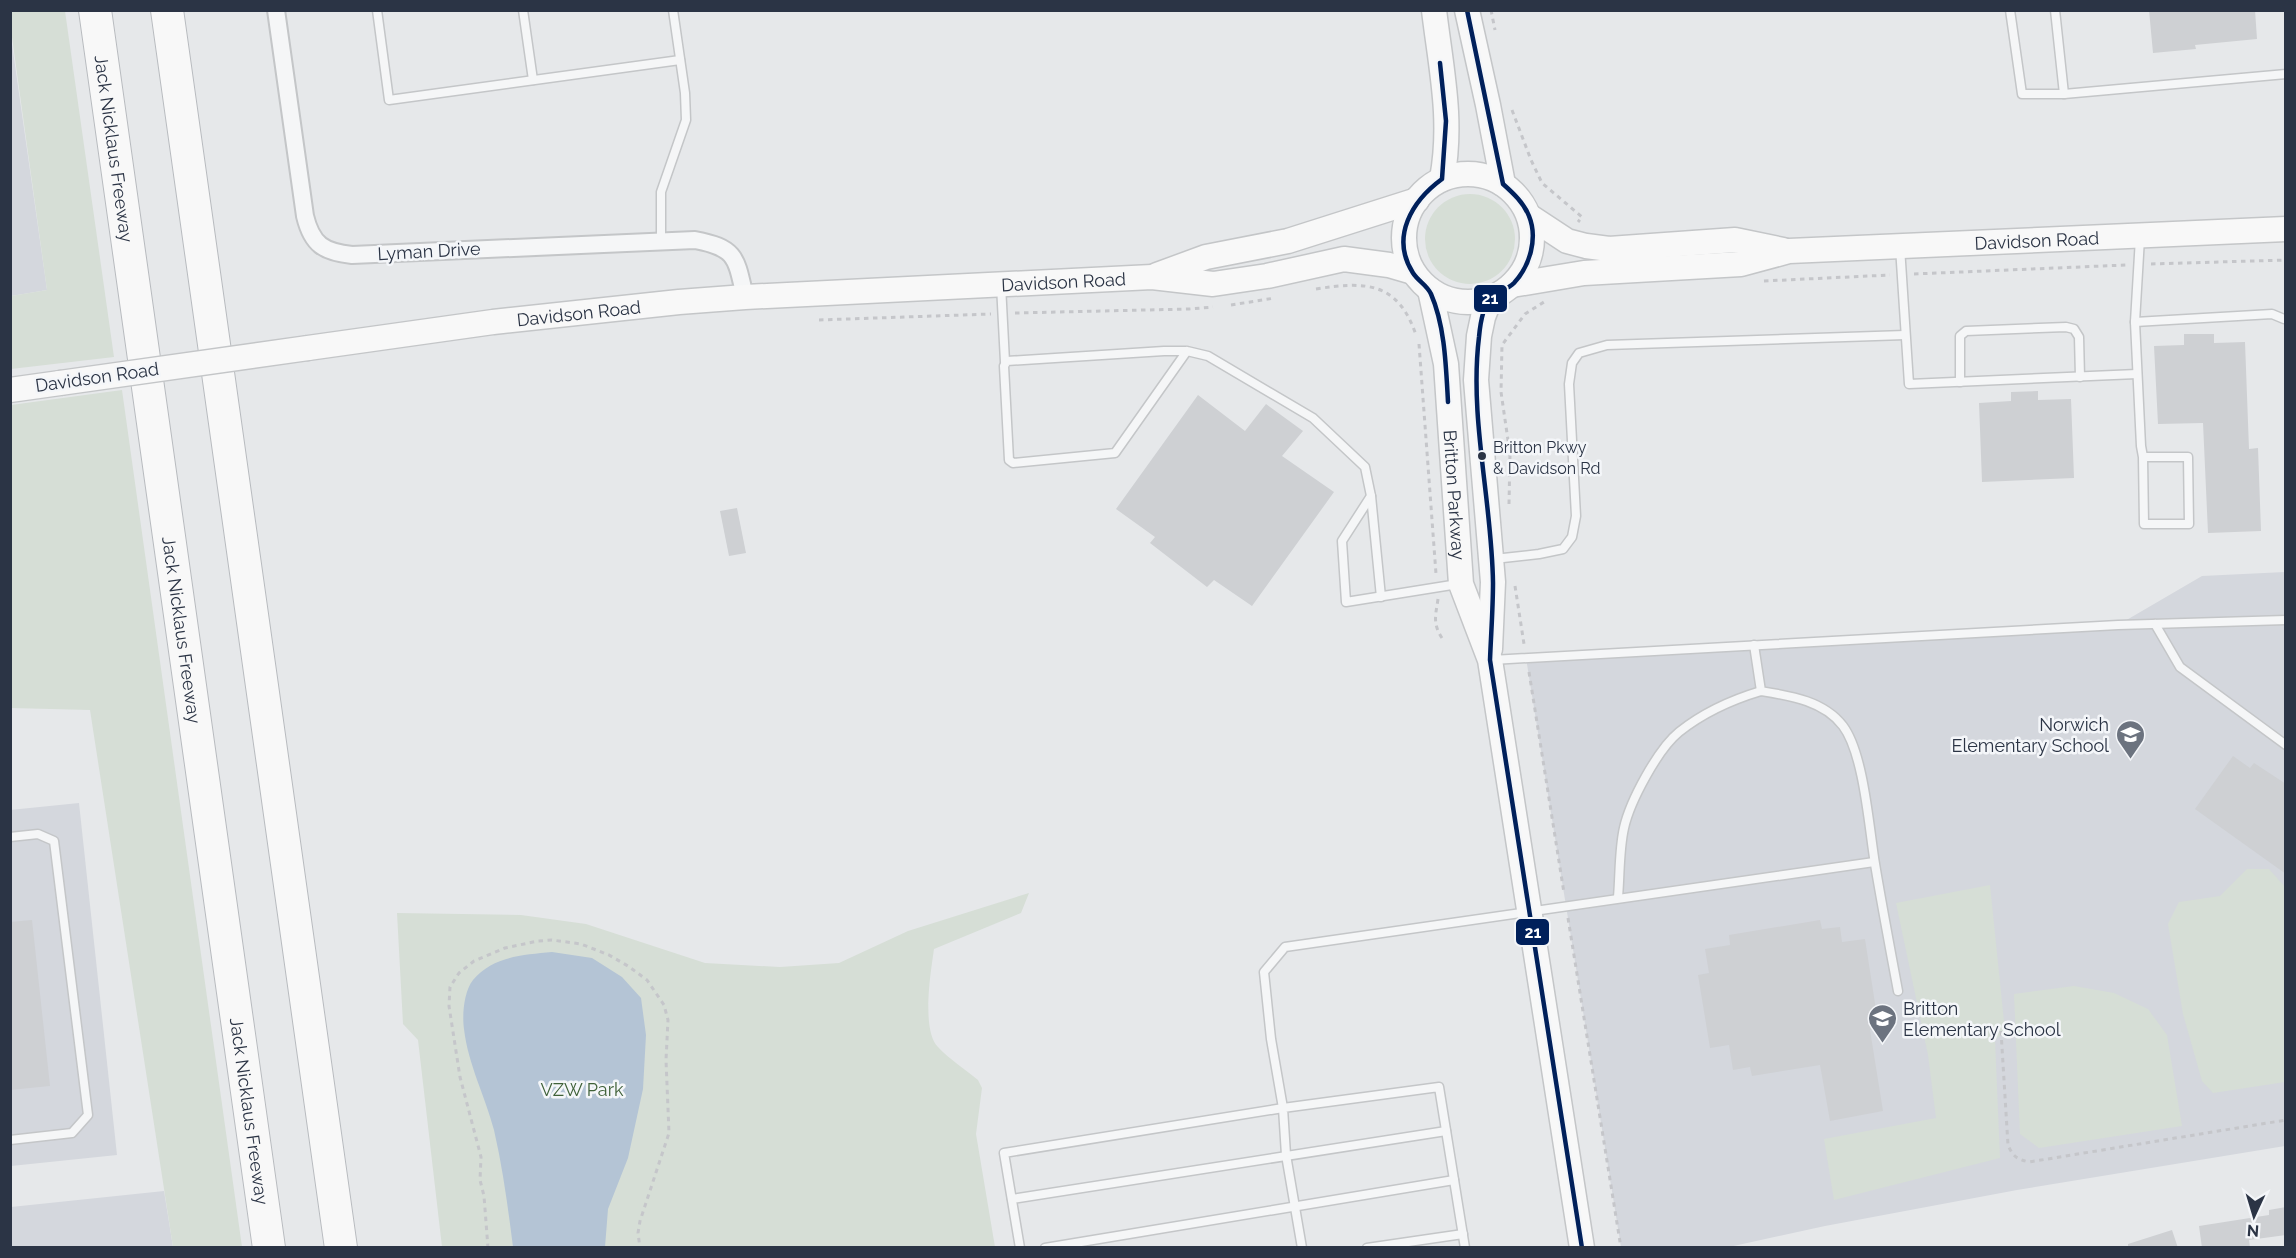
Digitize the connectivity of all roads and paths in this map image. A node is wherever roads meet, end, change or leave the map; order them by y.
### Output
1 (95, 10) edge
2 (167, 10) edge
3 (276, 10) edge
4 (377, 10) edge
5 (523, 10) edge
6 (674, 10) edge
7 (1434, 10) edge
8 (1467, 10) edge
9 (1491, 10) edge
10 (2010, 10) edge
11 (2055, 10) edge
12 (1496, 33) dead end
13 (680, 60) junction
14 (2286, 74) edge
15 (532, 80) junction
16 (2064, 93) junction
17 (1509, 101) dead end
18 (1442, 179) junction
19 (1503, 184) junction
20 (1417, 200) junction
21 (1528, 216) junction
22 (1581, 217) dead end
23 (2286, 229) edge
24 (2140, 234) junction
25 (661, 242) junction
26 (1900, 246) junction
27 (1789, 251) junction
28 (2286, 260) edge
29 (2138, 265) junction
30 (1413, 272) junction
31 (1901, 275) junction
32 (1152, 277) junction
33 (1754, 281) dead end
34 (1001, 284) junction
35 (1512, 285) junction
36 (1430, 290) junction
37 (745, 297) junction
38 (1490, 299) junction
39 (1548, 300) dead end
40 (2284, 319) edge
41 (2135, 322) junction
42 (1905, 335) junction
43 (1187, 351) junction
44 (1005, 362) junction
45 (2138, 374) junction
46 (2080, 377) junction
47 (1960, 382) junction
48 (10, 390) edge
49 (2143, 458) junction
50 (1371, 496) junction
51 (1509, 510) dead end
52 (1502, 558) junction
53 (1461, 584) junction
54 (1381, 597) junction
55 (2286, 620) edge
56 (2155, 624) junction
57 (1754, 645) junction
58 (1526, 658) junction
59 (1490, 660) junction
60 (1761, 691) junction
61 (2286, 746) edge
62 (10, 837) edge
63 (1874, 862) junction
64 (1618, 897) junction
65 (1566, 908) junction
66 (1530, 913) junction
67 (1898, 990) dead end
68 (2001, 1031) dead end
69 (1283, 1108) junction
70 (2286, 1120) edge
71 (1446, 1131) junction
72 (10, 1140) edge
73 (1286, 1155) junction
74 (1454, 1180) junction
75 (1012, 1199) junction
76 (1294, 1208) junction
77 (1463, 1234) junction
78 (269, 1248) edge
79 (341, 1248) edge
80 (488, 1248) edge
81 (640, 1248) edge
82 (1020, 1248) edge
83 (1045, 1248) edge
84 (1302, 1248) edge
85 (1367, 1248) edge
86 (1465, 1248) edge
87 (1582, 1248) edge
88 (1621, 1248) edge

1 - 78 highway, Jack Nicklaus Freeway
2 - 79 highway
3 - 25 street, Lyman Drive
4 - 15 lane
5 - 15 lane
6 - 13 lane
7 - 18 main road
8 - 19 main road
9 - 12 path
10 - 16 lane
11 - 16 lane
13 - 15 lane
13 - 25 lane
14 - 16 lane
17 - 22 path
18 - 19 main road
18 - 20 main road
19 - 21 main road
20 - 30 main road
20 - 32 main road, Davidson Road
21 - 27 main road, Davidson Road
21 - 35 main road
23 - 24 main road, Davidson Road
24 - 26 main road, Davidson Road
24 - 29 lane
25 - 37 street, Lyman Drive
26 - 27 main road, Davidson Road
26 - 31 lane
27 - 35 main road, Davidson Road
28 - 29 path
29 - 31 path
29 - 41 lane
30 - 32 main road, Davidson Road
30 - 36 main road
31 - 33 path
31 - 42 lane
32 - 34 main road, Davidson Road
34 - 37 main road, Davidson Road
34 - 44 lane
35 - 38 main road
36 - 38 main road
36 - 53 main road, Britton Parkway
37 - 48 main road, Davidson Road, bridge
38 - 52 main road, Britton Parkway
39 - 51 path
40 - 41 lane
41 - 45 lane
42 - 47 lane
42 - 52 lane
43 - 44 lane
43 - 44 lane
43 - 50 lane
45 - 46 lane
45 - 49 lane
46 - 47 lane
46 - 47 lane
49 - 49 lane
50 - 54 lane
50 - 54 lane
52 - 58 path
52 - 59 main road, Britton Parkway
53 - 54 lane
53 - 59 main road, Britton Parkway
55 - 56 lane
56 - 57 lane
56 - 61 lane
57 - 58 lane
57 - 60 lane
58 - 59 lane
58 - 65 path
59 - 66 main road, Britton Parkway
60 - 63 lane
60 - 64 lane
62 - 72 lane
63 - 64 lane
63 - 67 lane
64 - 65 lane
65 - 66 lane
65 - 88 path
66 - 69 lane
66 - 87 main road, Britton Parkway
68 - 70 path
69 - 71 lane
69 - 73 lane
69 - 75 lane
71 - 73 lane
71 - 74 lane
73 - 75 lane
73 - 76 lane
74 - 76 lane
74 - 77 lane
75 - 82 lane
76 - 83 lane
76 - 84 lane
77 - 85 lane
77 - 86 lane
80 - 81 path

